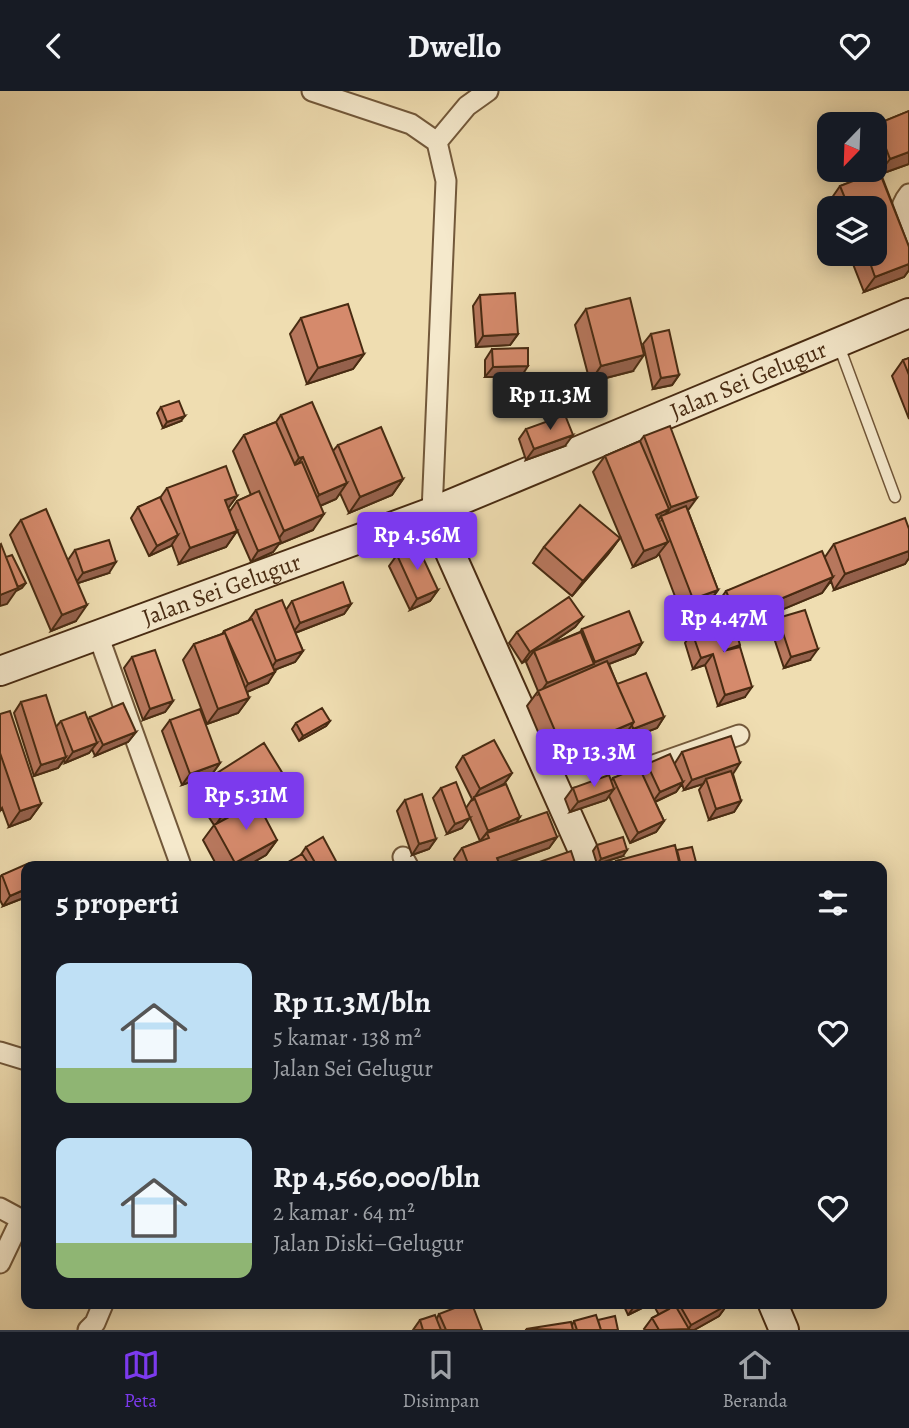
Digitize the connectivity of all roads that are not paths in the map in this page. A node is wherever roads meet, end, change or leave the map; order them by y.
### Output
1 (312, 91) edge
2 (488, 91) edge
3 (467, 99) edge
4 (437, 142) junction
5 (909, 194) edge
6 (909, 243) edge
7 (909, 313) edge
8 (838, 342) junction
9 (895, 496) dead end
10 (432, 512) junction
11 (98, 635) junction
12 (0, 671) edge
13 (739, 735) dead end
14 (625, 775) edge
15 (179, 861) edge
16 (588, 861) edge
17 (0, 1052) edge
18 (21, 1058) edge
19 (0, 1208) edge
20 (21, 1219) edge
21 (21, 1224) edge
22 (0, 1263) edge
23 (101, 1309) edge
24 (775, 1309) edge
25 (88, 1330) edge
26 (784, 1330) edge

1 - 4 street
2 - 3 street
3 - 4 street
4 - 10 street
5 - 6 street
7 - 8 main road, Jalan Sei Gelugur
8 - 9 lane
8 - 10 main road, Jalan Sei Gelugur
10 - 11 main road, Jalan Sei Gelugur
10 - 16 main road
11 - 12 main road, Jalan Sei Gelugur
11 - 15 street
13 - 14 street
17 - 18 street
19 - 20 street
21 - 22 street
23 - 25 street
24 - 26 main road

